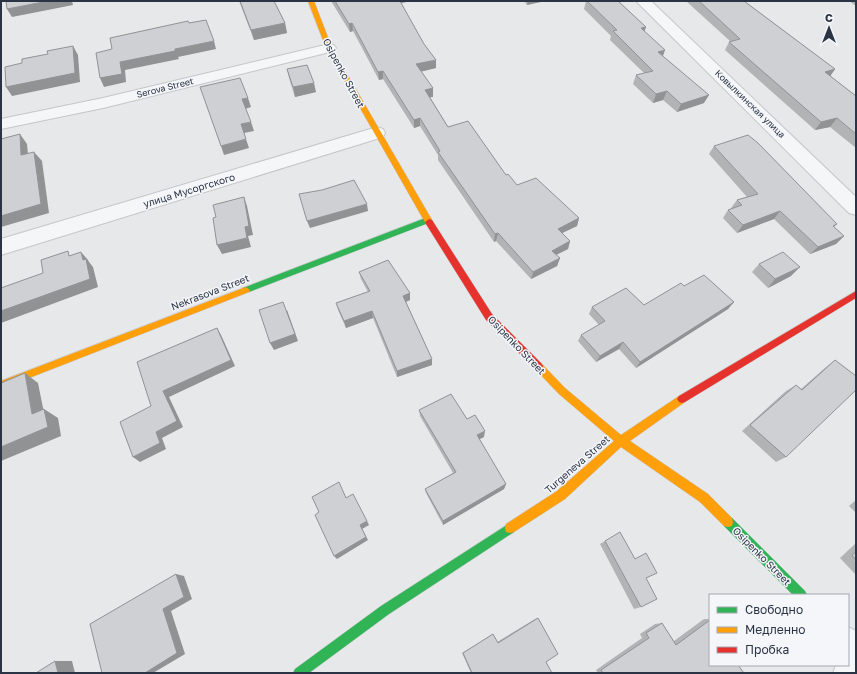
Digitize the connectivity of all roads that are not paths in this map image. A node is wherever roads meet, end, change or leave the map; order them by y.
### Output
1 (311, 1) edge
2 (643, 1) edge
3 (329, 48) junction
4 (1, 124) edge
5 (377, 133) junction
6 (856, 208) edge
7 (428, 220) junction
8 (1, 247) edge
9 (856, 294) edge
10 (1, 385) edge
11 (621, 440) junction
12 (800, 594) edge
13 (856, 661) edge
14 (299, 673) edge
15 (848, 673) edge

1 - 3 street, Osipenko Street
2 - 6 street, Ковылкинская улица
3 - 4 street, Serova Street
3 - 5 street, Osipenko Street
5 - 7 street, Osipenko Street
5 - 8 street, улица Мусоргского
7 - 10 street, Nekrasova Street
7 - 11 street, Osipenko Street
9 - 11 street, Turgeneva Street
11 - 12 street, Osipenko Street
11 - 14 street, Turgeneva Street
13 - 15 street

